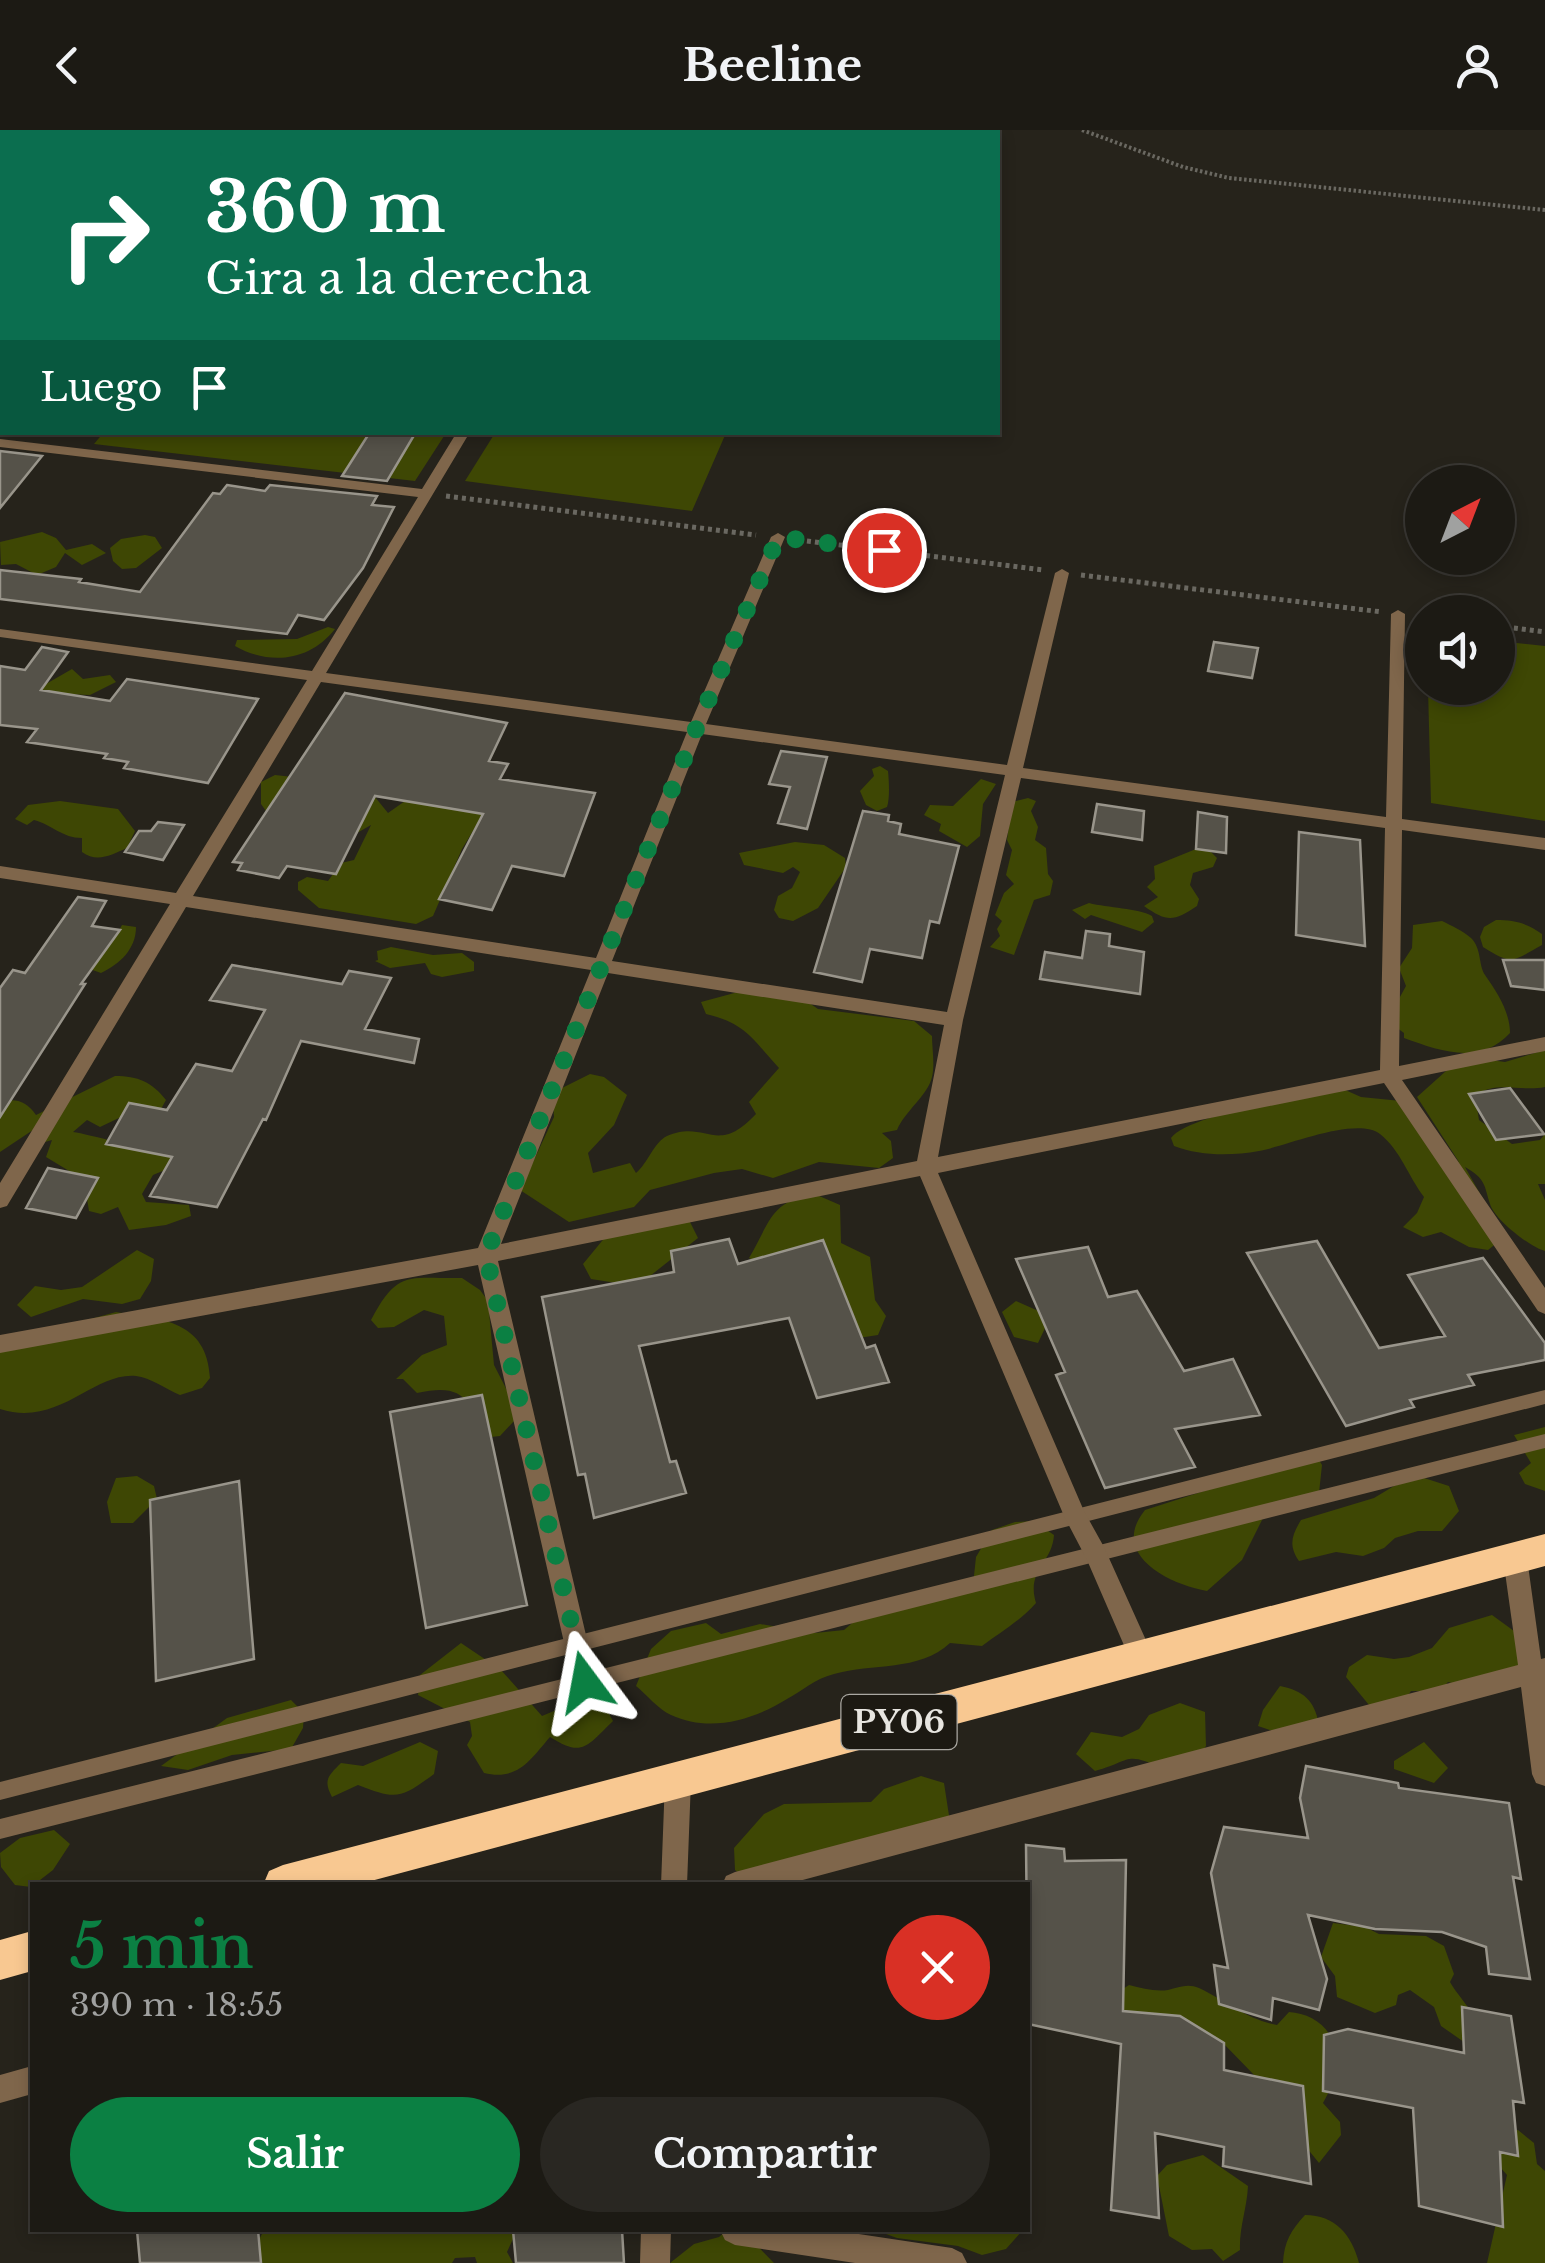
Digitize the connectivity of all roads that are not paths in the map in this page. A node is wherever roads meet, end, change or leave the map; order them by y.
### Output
1 (462, 435) edge
2 (0, 443) edge
3 (427, 494) junction
4 (778, 537) road end
5 (1062, 572) road end
6 (1398, 614) road end
7 (0, 633) edge
8 (317, 677) junction
9 (696, 729) junction
10 (1014, 770) junction
11 (1393, 822) junction
12 (1545, 844) edge
13 (0, 872) edge
14 (182, 900) junction
15 (602, 965) junction
16 (954, 1020) junction
17 (1545, 1044) edge
18 (1389, 1076) junction
19 (926, 1168) junction
20 (6, 1180) edge
21 (0, 1200) edge
22 (486, 1255) junction
23 (1545, 1306) edge
24 (0, 1344) edge
25 (1545, 1397) edge
26 (1545, 1441) edge
27 (1075, 1516) junction
28 (1096, 1554) junction
29 (1530, 1554) edge
30 (576, 1644) junction
31 (1142, 1658) junction
32 (1538, 1670) edge
33 (585, 1682) junction
34 (1545, 1774) edge
35 (678, 1780) junction
36 (0, 1790) edge
37 (0, 1829) edge
38 (294, 1882) edge
39 (674, 1882) edge
40 (747, 1882) edge
41 (30, 1952) edge
42 (0, 1960) edge
43 (30, 2081) edge
44 (0, 2089) edge
45 (656, 2232) edge
46 (748, 2232) edge
47 (655, 2263) edge
48 (952, 2263) edge

1 - 3 street
2 - 3 street
3 - 8 street
4 - 9 street
5 - 10 street
6 - 11 street
7 - 8 street
8 - 9 street
8 - 14 street
9 - 10 street
9 - 15 street
10 - 11 street
10 - 16 street
11 - 12 street
11 - 18 street
13 - 14 street
14 - 15 street
14 - 20 street
15 - 16 street
15 - 22 street
16 - 19 street
17 - 18 street
18 - 19 street
18 - 23 street
19 - 22 street
19 - 27 street
20 - 21 street
22 - 24 street
22 - 30 street
25 - 27 lane
26 - 28 lane
27 - 28 street
27 - 30 lane
28 - 31 street
28 - 33 lane
29 - 31 highway, PY06
29 - 32 street
30 - 33 street
30 - 36 lane
31 - 35 highway, PY06
32 - 34 street
32 - 40 street
33 - 37 lane
35 - 38 highway, PY06
35 - 39 street
41 - 42 highway
43 - 44 street
45 - 47 street
46 - 48 street

